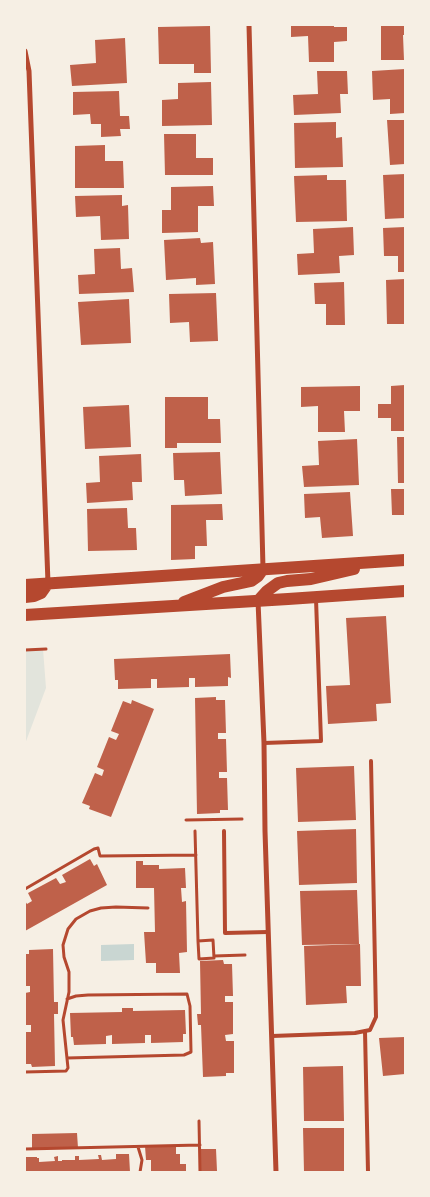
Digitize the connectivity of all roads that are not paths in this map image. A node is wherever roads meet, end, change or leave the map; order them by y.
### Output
1 (249, 25) edge
2 (25, 52) edge
3 (405, 560) edge
4 (391, 561) junction
5 (263, 569) junction
6 (48, 583) junction
7 (25, 585) edge
8 (405, 591) edge
9 (25, 597) edge
10 (316, 597) junction
11 (258, 601) junction
12 (172, 606) junction
13 (25, 615) edge
14 (264, 743) junction
15 (371, 760) dead end
16 (224, 831) dead end
17 (268, 932) junction
18 (365, 1031) junction
19 (272, 1036) junction
20 (276, 1172) edge
21 (368, 1172) edge

1 - 5 street
2 - 6 street
3 - 4 main road
4 - 5 main road
4 - 11 main road
5 - 6 main road
5 - 12 main road
6 - 7 main road
6 - 9 main road
8 - 10 main road
10 - 11 main road
10 - 14 lane
11 - 12 main road
11 - 14 street
12 - 13 main road
14 - 17 street
15 - 18 lane
16 - 17 lane
17 - 19 street
18 - 19 lane
18 - 21 lane
19 - 20 street

